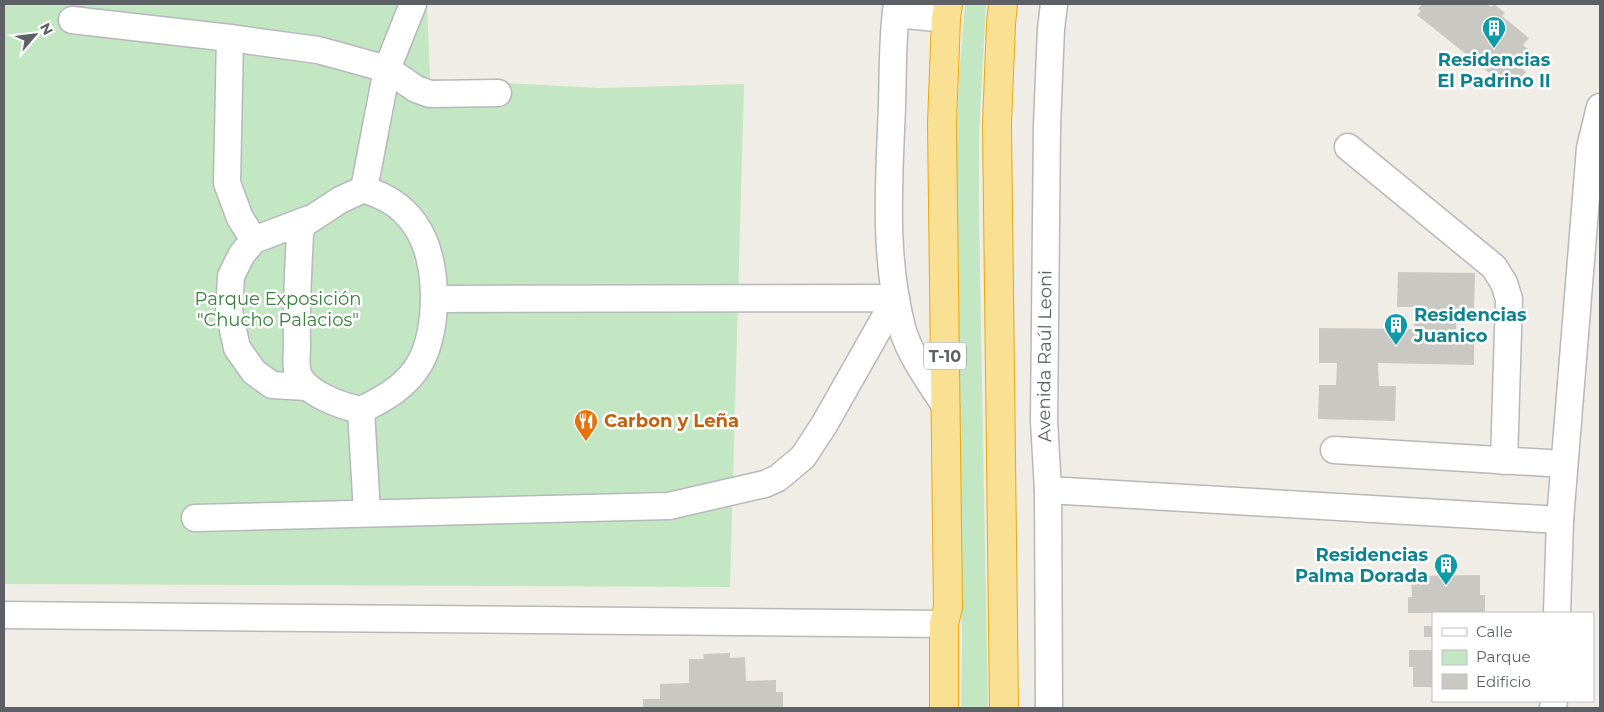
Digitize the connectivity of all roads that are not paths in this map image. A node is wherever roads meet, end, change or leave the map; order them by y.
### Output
1 (413, 4) edge
2 (1003, 4) edge
3 (1054, 4) edge
4 (896, 9) edge
5 (947, 11) edge
6 (72, 20) dead end
7 (230, 38) junction
8 (387, 69) junction
9 (498, 93) dead end
10 (1600, 107) edge
11 (1348, 147) dead end
12 (364, 189) junction
13 (309, 220) junction
14 (254, 240) junction
15 (896, 298) junction
16 (435, 299) junction
17 (307, 387) junction
18 (946, 407) junction
19 (361, 410) junction
20 (1334, 450) dead end
21 (1504, 461) junction
22 (1564, 464) junction
23 (1048, 490) junction
24 (367, 513) junction
25 (195, 518) dead end
26 (1560, 520) junction
27 (1557, 612) edge
28 (4, 615) edge
29 (944, 624) junction
30 (944, 708) edge
31 (1004, 708) edge
32 (1049, 708) edge

1 - 8 street
2 - 31 highway
3 - 23 street, Avenida Raúl Leoni
4 - 5 street
4 - 15 street
5 - 18 highway, T-10
6 - 7 street
7 - 8 street
7 - 14 street
8 - 9 street
8 - 12 street
10 - 22 street
11 - 21 street
12 - 13 street
12 - 16 street
13 - 14 street
13 - 17 street
14 - 17 street
15 - 16 street
15 - 18 street
15 - 24 street
16 - 19 street
17 - 19 street
18 - 29 highway, T-10
19 - 24 street
20 - 21 street
21 - 22 street
22 - 26 street
23 - 26 street
23 - 32 street, Avenida Raúl Leoni
24 - 25 street
26 - 27 street
28 - 29 street
29 - 30 highway, T-10

